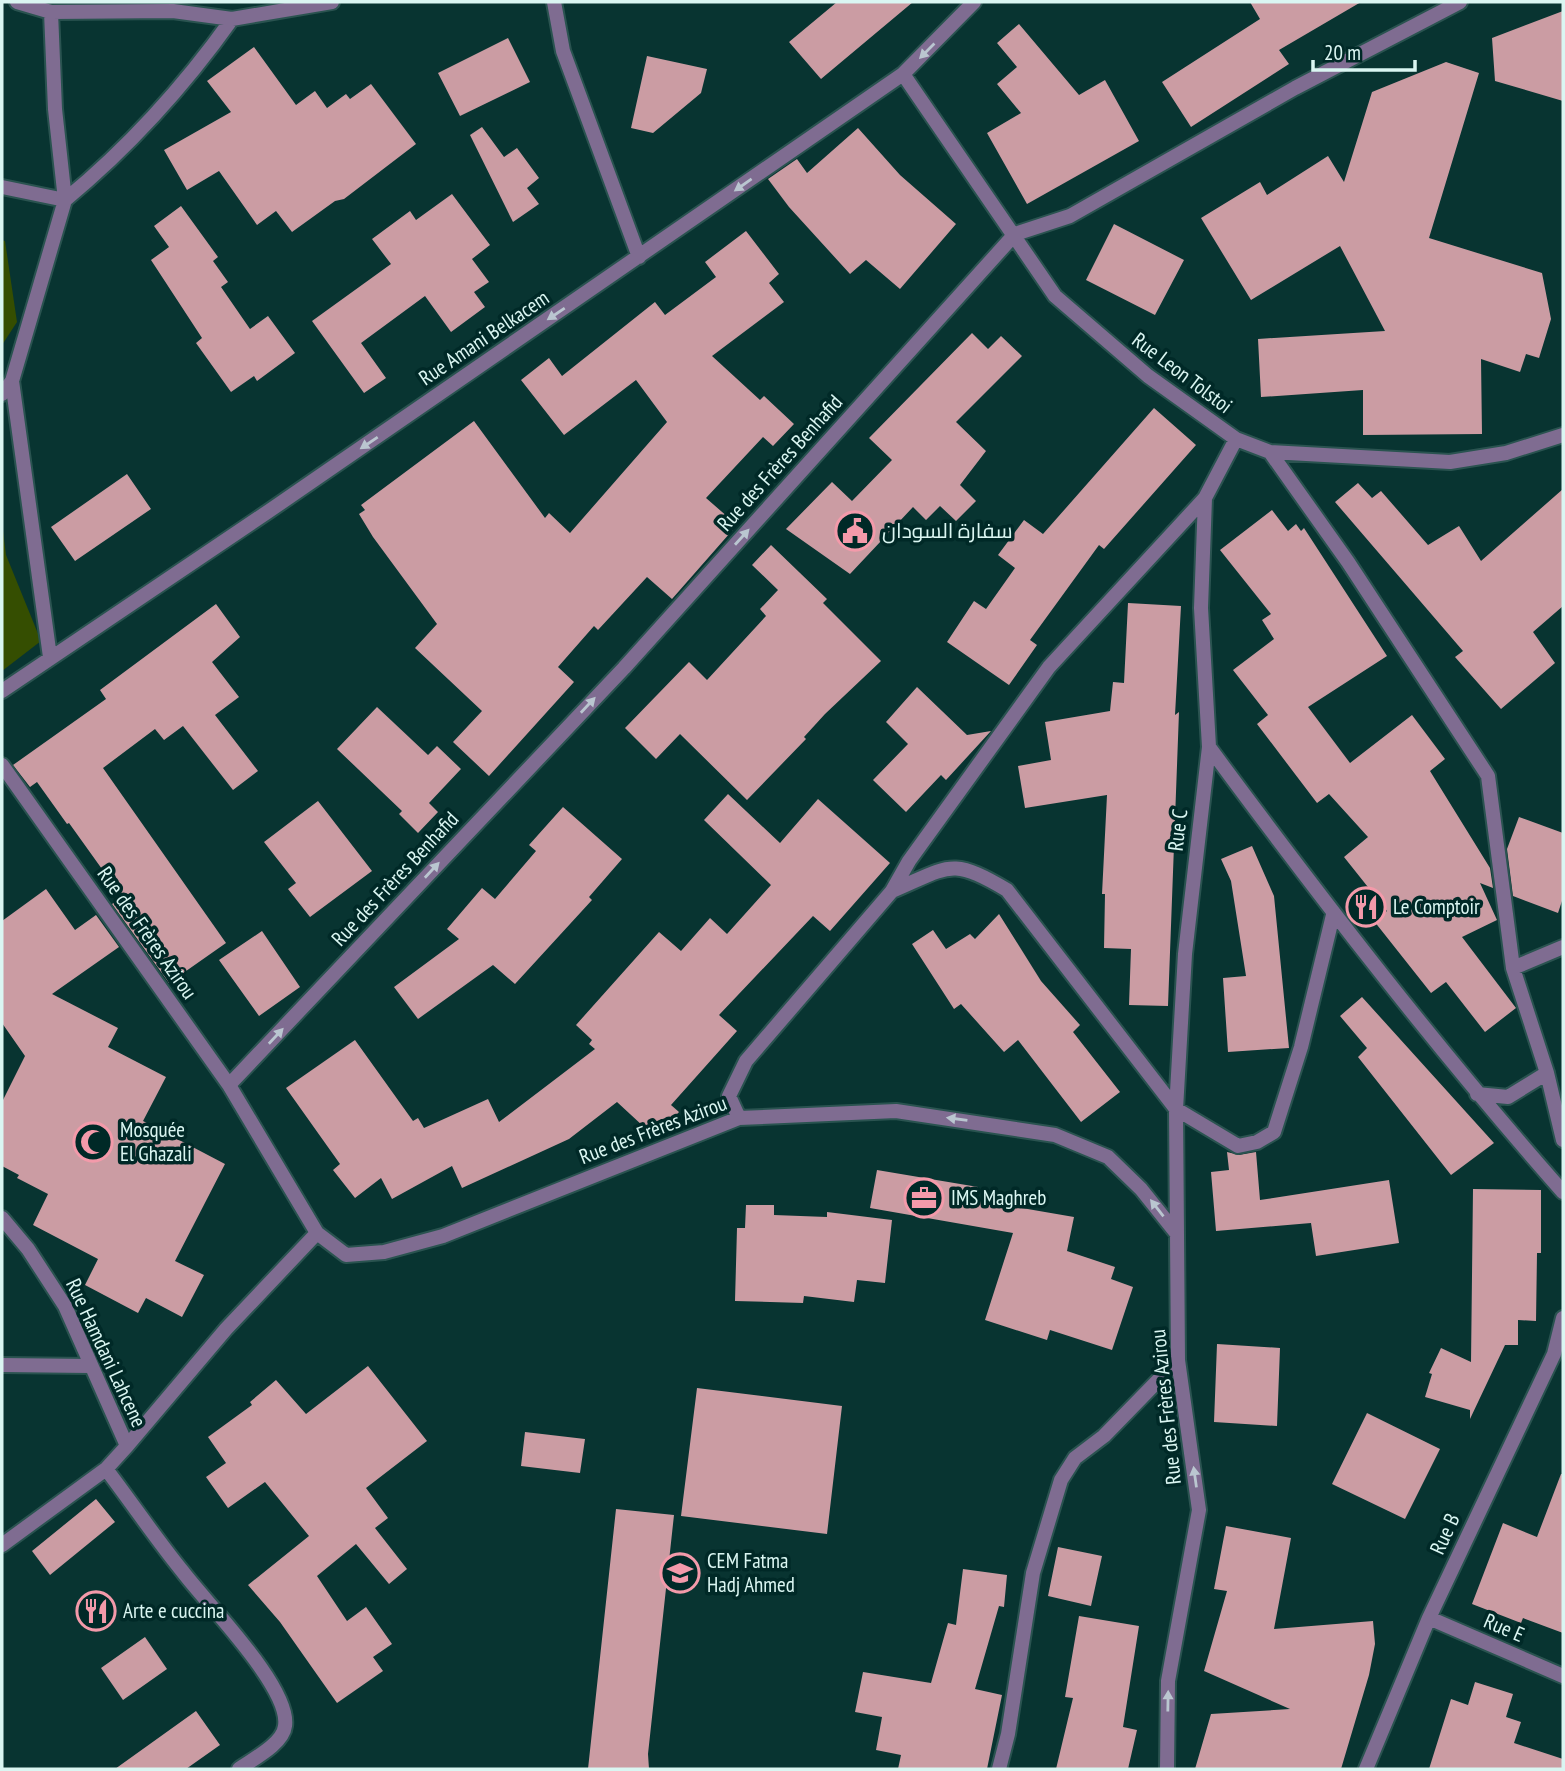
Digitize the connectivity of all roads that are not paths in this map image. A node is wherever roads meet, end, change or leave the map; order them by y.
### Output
1 (17, 2) edge
2 (332, 2) edge
3 (554, 2) edge
4 (974, 2) edge
5 (1460, 2) edge
6 (51, 12) junction
7 (232, 19) junction
8 (903, 74) junction
9 (2, 187) edge
10 (65, 200) junction
11 (1015, 234) junction
12 (639, 257) junction
13 (12, 381) junction
14 (2, 394) edge
15 (1563, 435) edge
16 (1236, 439) junction
17 (1270, 452) junction
18 (1205, 498) junction
19 (50, 657) junction
20 (2, 691) edge
21 (1209, 747) junction
22 (2, 765) edge
23 (892, 891) junction
24 (1333, 915) junction
25 (1563, 947) edge
26 (1513, 968) junction
27 (1547, 1073) junction
28 (229, 1085) junction
29 (1477, 1094) junction
30 (1175, 1109) junction
31 (739, 1118) junction
32 (1563, 1140) edge
33 (1563, 1192) edge
34 (2, 1217) edge
35 (317, 1233) junction
36 (1177, 1234) junction
37 (1563, 1318) edge
38 (1178, 1360) junction
39 (2, 1365) edge
40 (90, 1366) junction
41 (127, 1446) junction
42 (106, 1469) junction
43 (2, 1545) edge
44 (1429, 1618) junction
45 (1563, 1676) edge
46 (239, 1769) edge
47 (999, 1769) edge
48 (1167, 1769) edge
49 (1366, 1769) edge

1 - 6 street
2 - 7 street
3 - 12 street
4 -> 8 street, Rue Amani Belkacem
5 - 11 street, Rue des Frères Benhafid
6 - 7 street
6 - 10 street
7 - 10 street
8 - 11 street, Rue Leon Tolstoi
8 -> 12 street, Rue Amani Belkacem
9 - 10 street
10 - 13 street
11 - 16 street, Rue Leon Tolstoi
28 -> 11 street, Rue des Frères Benhafid
12 -> 19 street, Rue Amani Belkacem
13 - 14 street
13 - 19 street
15 - 17 street, Rue Leon Tolstoi
16 - 17 street, Rue Leon Tolstoi
16 - 18 street, Rue C
17 - 26 street
18 - 21 street, Rue C
18 - 23 street
19 - 20 street, Rue Amani Belkacem
21 - 24 street
21 - 30 street, Rue C
22 - 28 street, Rue des Frères Azirou
23 - 30 street
23 - 31 street
24 - 29 street
24 - 30 street
25 - 26 street
26 - 27 street
27 - 29 street
27 - 32 street
28 - 35 street, Rue des Frères Azirou
29 - 33 street
30 - 36 street, Rue C
31 - 35 street, Rue des Frères Azirou
36 -> 31 street, Rue des Frères Azirou
34 - 40 street, Rue Hamdani Lahcene
35 - 41 street
36 - 38 street, Rue des Frères Azirou
37 - 44 street, Rue B
38 - 47 street
48 -> 38 street, Rue des Frères Azirou
39 - 40 street
40 - 41 street, Rue Hamdani Lahcene
41 - 42 street, Rue Hamdani Lahcene
42 - 43 street, Rue Hamdani Lahcene
42 - 46 street
44 - 45 street, Rue E
44 - 49 street, Rue B

